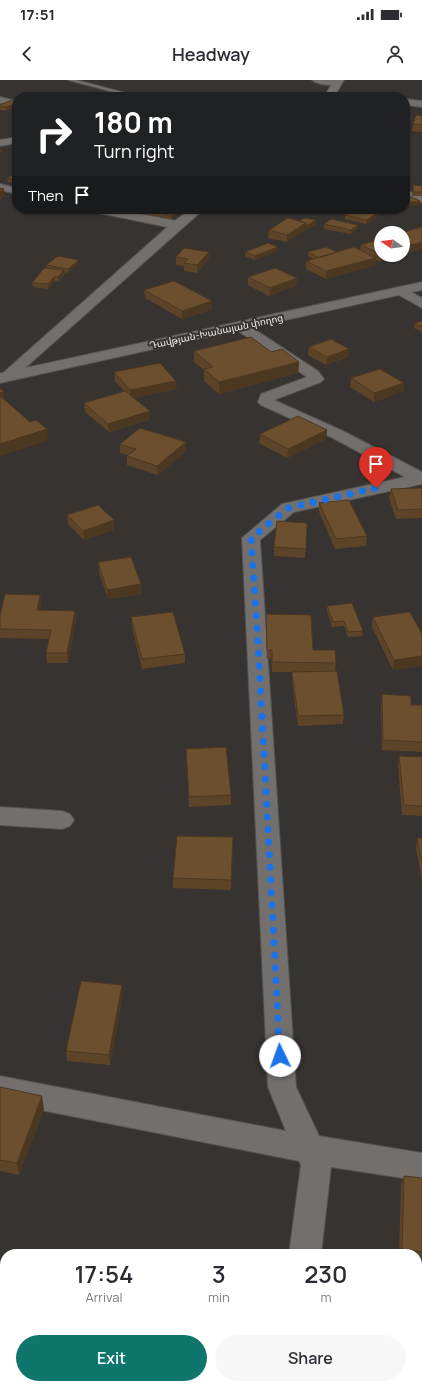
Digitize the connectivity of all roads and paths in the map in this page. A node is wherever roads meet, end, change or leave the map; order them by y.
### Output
1 (70, 80) edge
2 (317, 80) edge
3 (338, 81) edge
4 (118, 92) edge
5 (332, 92) edge
6 (0, 100) edge
7 (12, 103) edge
8 (410, 103) edge
9 (422, 104) edge
10 (12, 141) edge
11 (0, 143) edge
12 (0, 187) edge
13 (12, 190) edge
14 (410, 195) edge
15 (422, 199) edge
16 (123, 214) edge
17 (191, 214) edge
18 (177, 225) junction
19 (422, 286) edge
20 (402, 291) junction
21 (422, 304) edge
22 (240, 326) junction
23 (5, 376) edge
24 (421, 479) edge
25 (0, 816) edge
26 (62, 820) dead end
27 (0, 1089) edge
28 (309, 1149) junction
29 (422, 1167) edge
30 (306, 1249) edge

1 - 4 lane
2 - 3 street
3 - 5 street
6 - 7 street
8 - 9 street
10 - 11 street
12 - 13 street
14 - 15 street
16 - 18 street
17 - 18 street
18 - 23 street
19 - 20 street, Դավթյան-Խանայան փողոց
20 - 21 street
20 - 22 street, Դավթյան-Խանայան փողոց
22 - 23 street, Դավթյան-Խանայան փողոց
22 - 24 street
24 - 28 street
25 - 26 street
27 - 28 street
28 - 29 street
28 - 30 street

